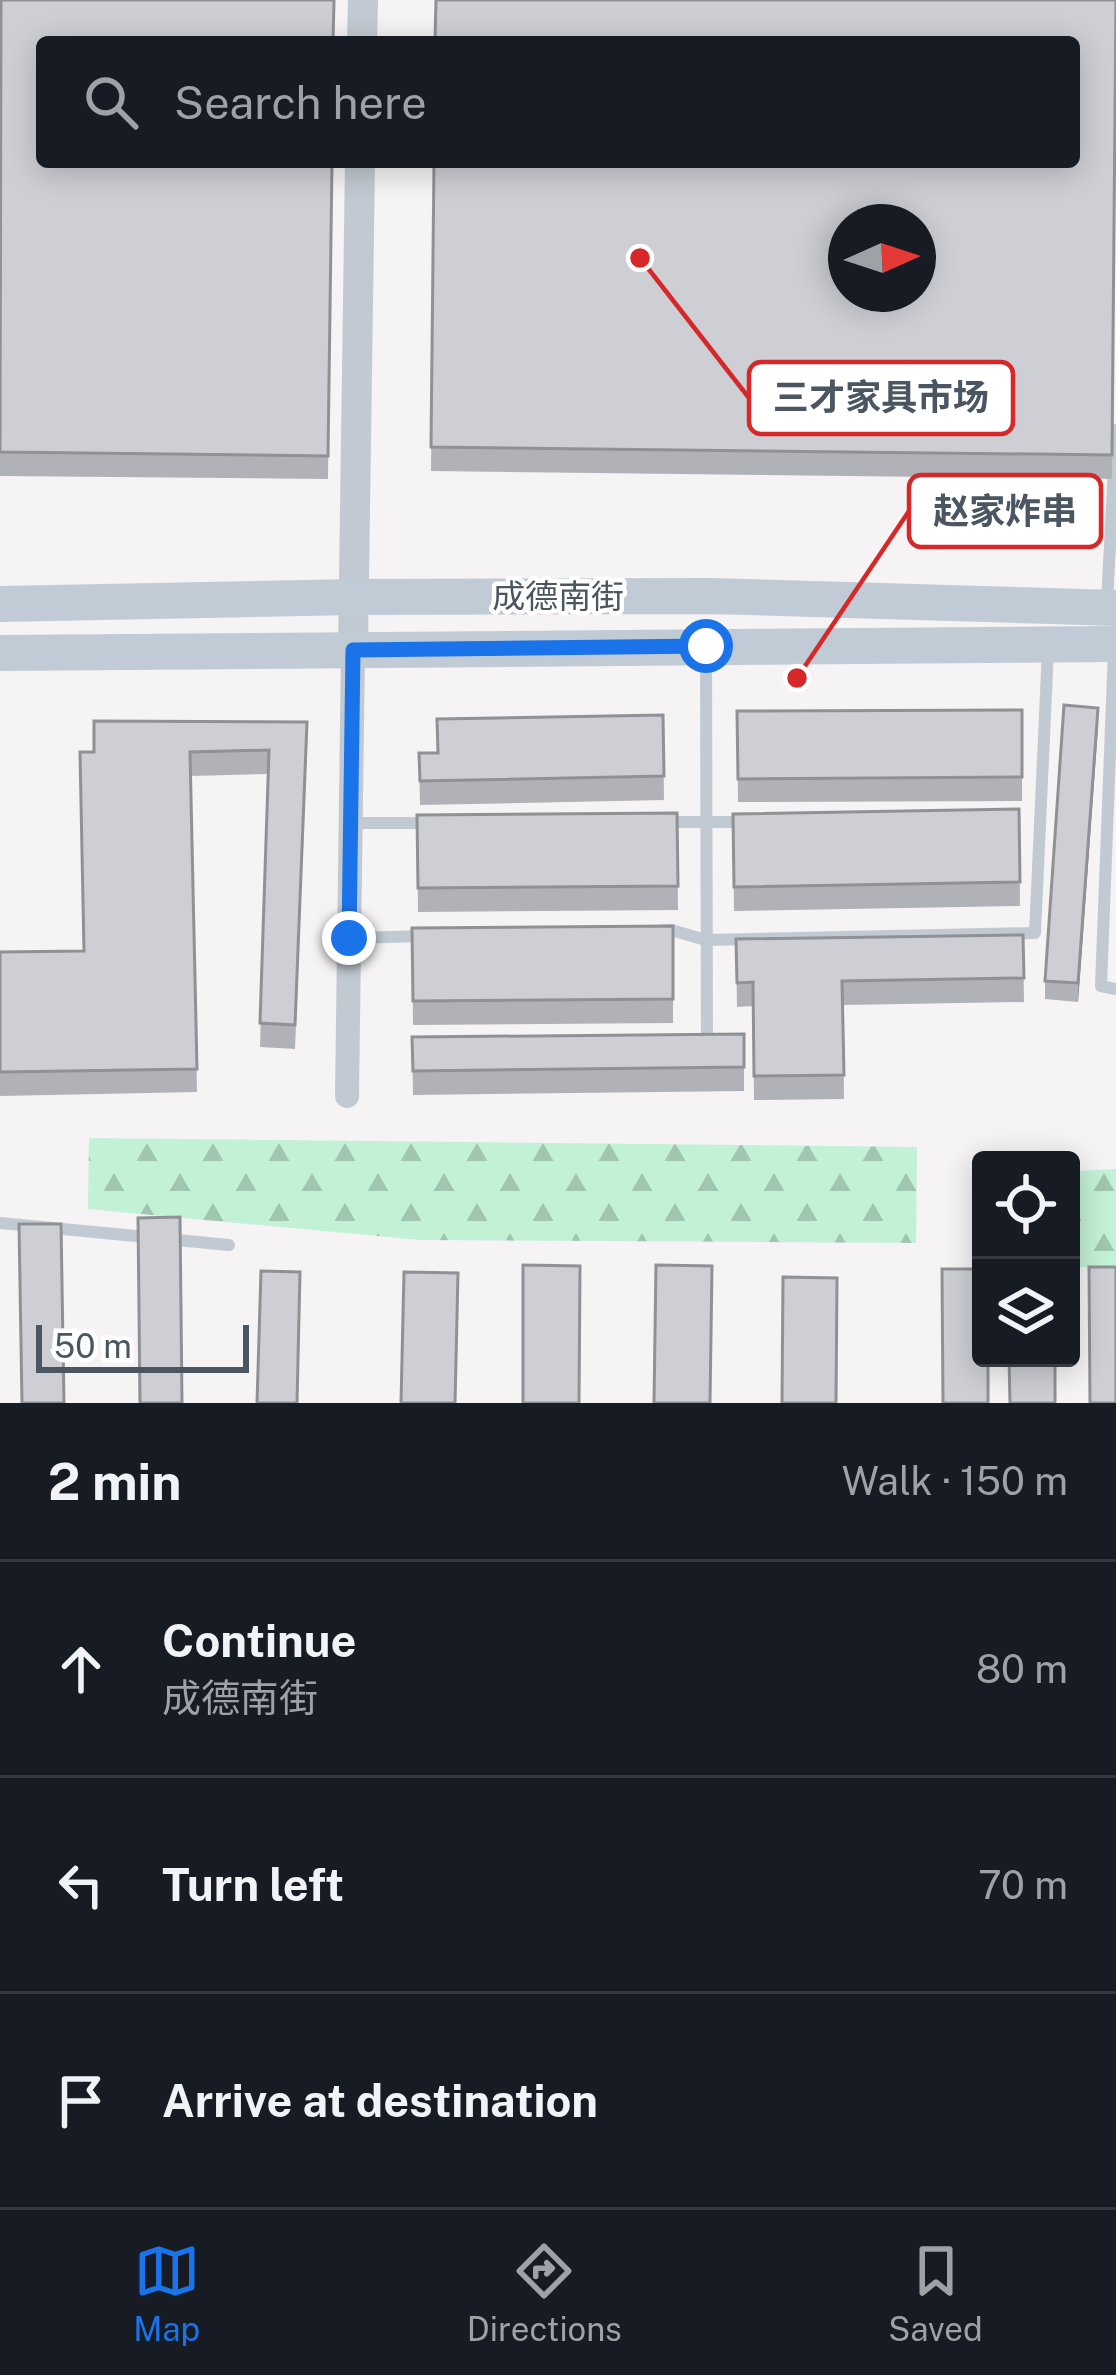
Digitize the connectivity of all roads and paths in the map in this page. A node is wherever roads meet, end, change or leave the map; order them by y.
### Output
1 (363, 0) edge
2 (362, 36) edge
3 (360, 168) edge
4 (1116, 430) edge
5 (354, 597) junction
6 (0, 604) edge
7 (1113, 626) edge
8 (1049, 643) junction
9 (706, 646) junction
10 (353, 650) junction
11 (0, 653) edge
12 (1040, 820) junction
13 (754, 821) edge
14 (1016, 821) edge
15 (658, 822) edge
16 (706, 822) junction
17 (351, 823) junction
18 (446, 823) edge
19 (648, 931) edge
20 (441, 936) edge
21 (349, 938) junction
22 (706, 940) junction
23 (1116, 989) edge
24 (707, 1043) edge
25 (346, 1096) dead end
26 (0, 1223) edge
27 (229, 1245) dead end

1 - 2 street
3 - 5 street
4 - 7 lane
5 - 6 main road, 成德南街
5 - 7 main road, 成德南街
5 - 10 street
7 - 8 main road, 成德南街
7 - 23 lane
8 - 9 main road, 成德南街
8 - 12 lane
9 - 10 main road, 成德南街
9 - 16 lane
10 - 11 main road, 成德南街
10 - 17 street
12 - 14 lane
12 - 22 lane
13 - 16 lane
15 - 16 lane
16 - 22 lane
17 - 18 lane
17 - 21 street
19 - 22 lane
20 - 21 lane
21 - 25 street
22 - 24 lane
26 - 27 lane

